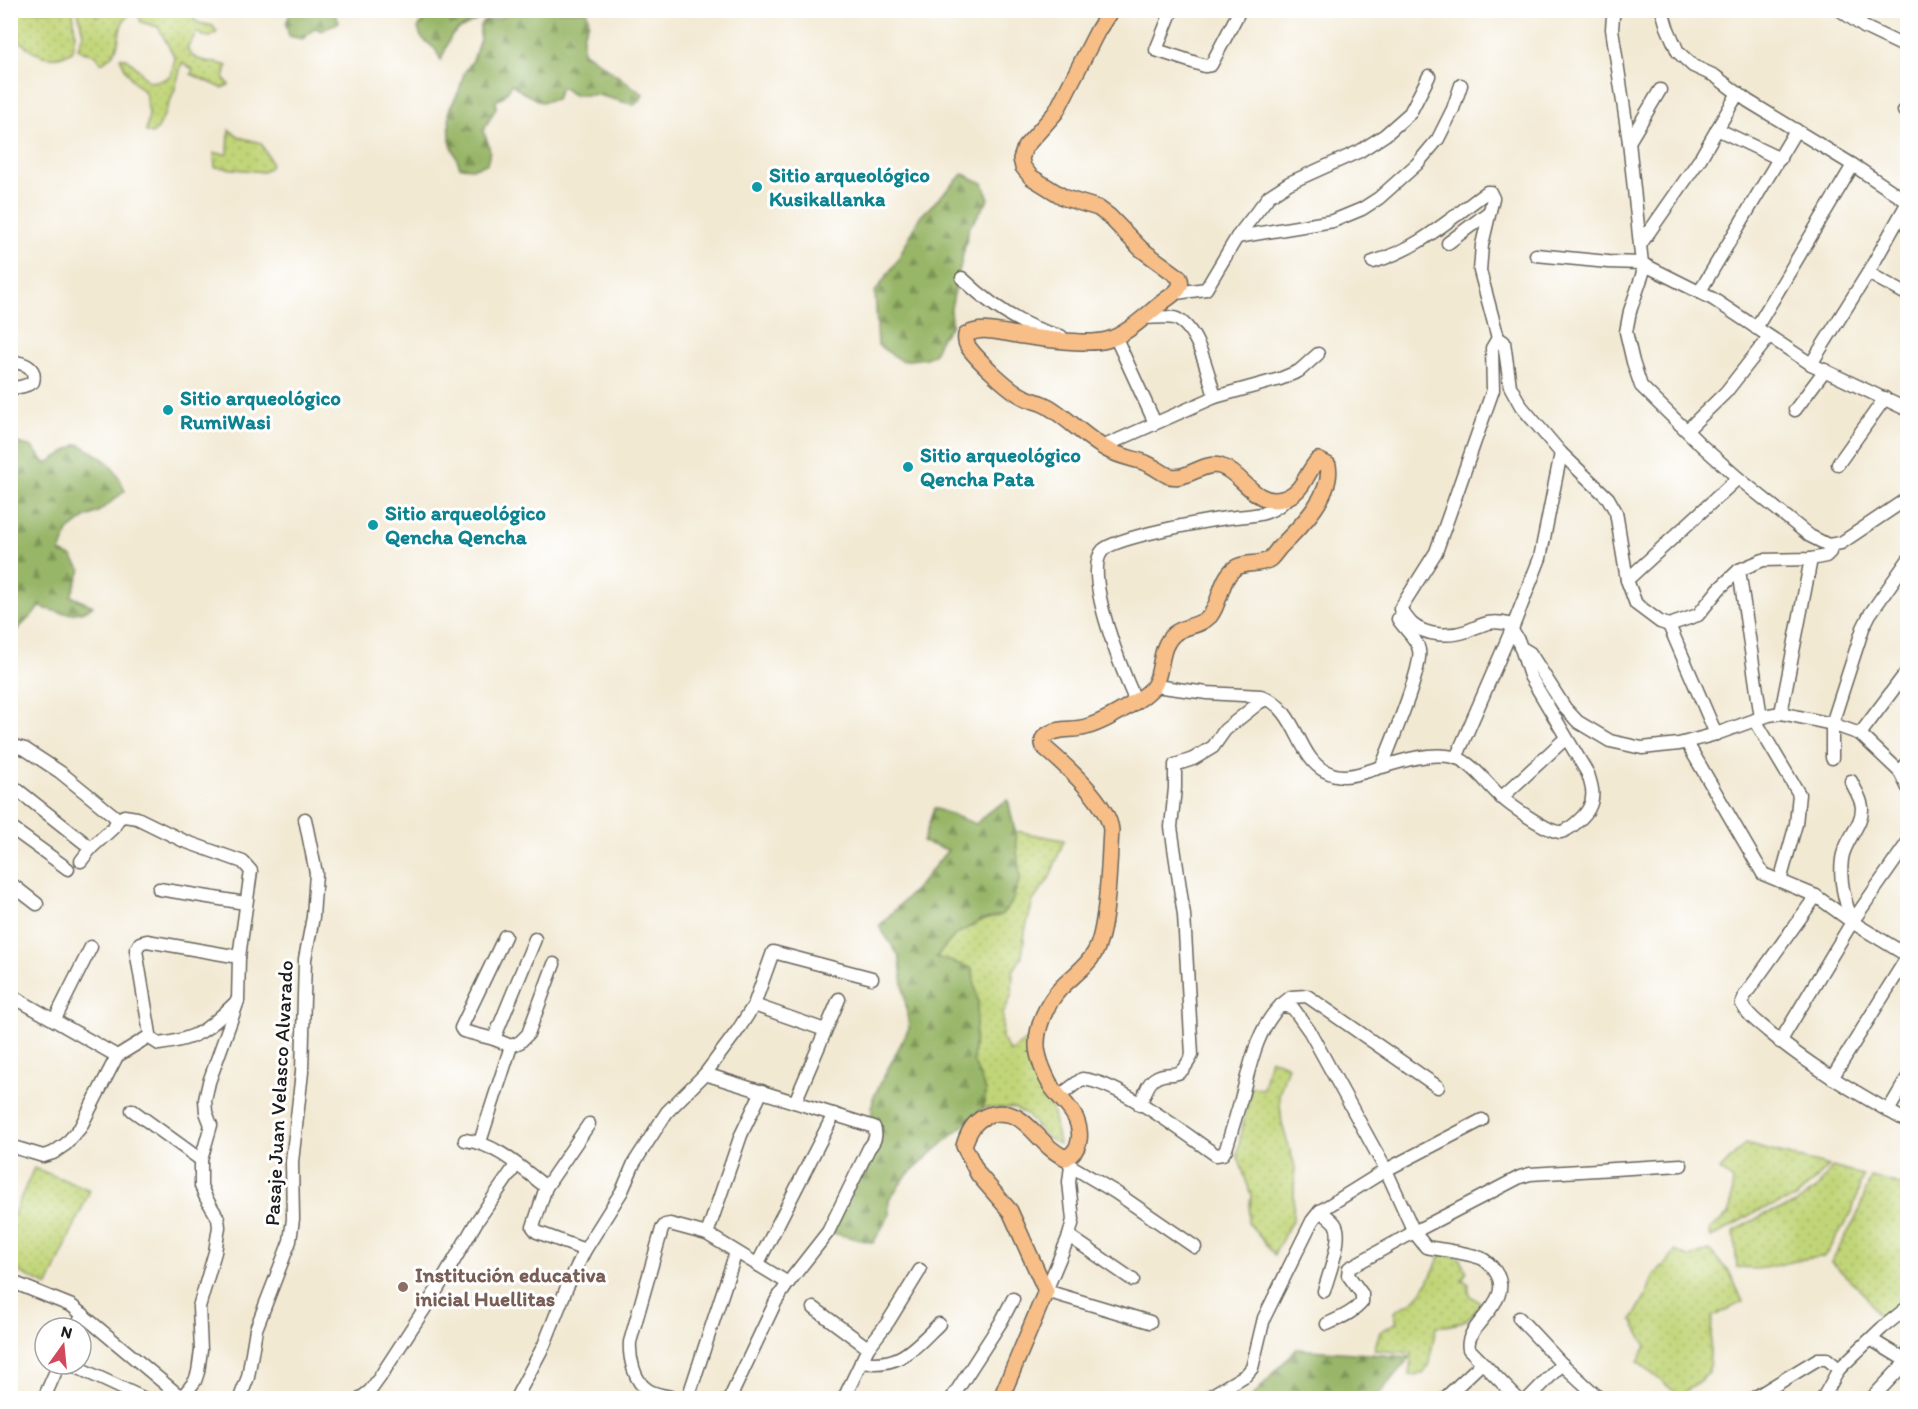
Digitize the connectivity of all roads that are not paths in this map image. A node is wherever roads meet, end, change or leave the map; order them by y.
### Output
1 (1111, 10) edge
2 (1172, 10) edge
3 (1240, 10) edge
4 (1616, 10) edge
5 (1662, 10) edge
6 (1845, 12) edge
7 (1908, 48) edge
8 (1429, 76) dead end
9 (1461, 85) dead end
10 (1660, 90) dead end
11 (1738, 93) junction
12 (1717, 129) junction
13 (1796, 130) junction
14 (1629, 142) junction
15 (1780, 159) junction
16 (1853, 165) junction
17 (1908, 202) edge
18 (1489, 212) junction
19 (1238, 237) junction
20 (1448, 243) dead end
21 (1640, 245) junction
22 (1536, 255) dead end
23 (1373, 262) dead end
24 (1641, 263) junction
25 (1868, 273) junction
26 (962, 278) dead end
27 (1700, 291) junction
28 (1176, 292) junction
29 (1908, 295) edge
30 (1145, 318) junction
31 (1756, 328) junction
32 (1115, 336) junction
33 (1769, 337) junction
34 (1498, 338) junction
35 (1085, 341) junction
36 (1318, 354) dead end
37 (10, 360) edge
38 (1811, 364) junction
39 (1825, 370) junction
40 (10, 388) edge
41 (1215, 397) junction
42 (1886, 398) junction
43 (1795, 410) dead end
44 (1908, 410) edge
45 (1155, 423) junction
46 (1687, 430) junction
47 (1102, 447) junction
48 (1561, 453) junction
49 (1838, 464) dead end
50 (1738, 478) junction
51 (1289, 496) junction
52 (1908, 498) edge
53 (1828, 544) junction
54 (1811, 559) junction
55 (1908, 560) edge
56 (1739, 570) junction
57 (1627, 580) junction
58 (1400, 609) junction
59 (1669, 625) junction
60 (1512, 629) junction
61 (1520, 647) junction
62 (1908, 670) edge
63 (1155, 686) junction
64 (1267, 699) junction
65 (1136, 702) junction
66 (1781, 713) junction
67 (1758, 719) junction
68 (1832, 724) junction
69 (1716, 734) junction
70 (1860, 734) junction
71 (1566, 738) junction
72 (1687, 743) junction
73 (10, 745) edge
74 (1456, 758) junction
75 (1832, 758) dead end
76 (1382, 766) junction
77 (1904, 767) edge
78 (1851, 781) dead end
79 (10, 784) edge
80 (1908, 788) edge
81 (1501, 798) junction
82 (118, 819) junction
83 (305, 819) dead end
84 (10, 827) edge
85 (1908, 842) edge
86 (91, 848) junction
87 (81, 861) dead end
88 (68, 869) dead end
89 (1780, 881) junction
90 (10, 883) edge
91 (159, 889) dead end
92 (1816, 896) junction
93 (245, 903) junction
94 (37, 904) dead end
95 (1852, 922) junction
96 (505, 936) dead end
97 (535, 939) dead end
98 (91, 947) dead end
99 (1908, 956) edge
100 (239, 957) junction
101 (554, 964) dead end
102 (872, 978) dead end
103 (10, 994) edge
104 (839, 999) dead end
105 (238, 1000) junction
106 (754, 1005) junction
107 (1281, 1005) junction
108 (55, 1019) junction
109 (825, 1030) junction
110 (148, 1037) junction
111 (494, 1039) junction
112 (1780, 1042) junction
113 (512, 1046) junction
114 (117, 1056) junction
115 (705, 1074) junction
116 (1908, 1077) edge
117 (1832, 1078) junction
118 (1438, 1088) dead end
119 (762, 1091) junction
120 (1058, 1096) junction
121 (795, 1102) junction
122 (1140, 1105) junction
123 (132, 1110) dead end
124 (1888, 1111) junction
125 (834, 1114) junction
126 (1482, 1120) dead end
127 (1908, 1122) edge
128 (589, 1124) dead end
129 (465, 1140) dead end
130 (480, 1142) junction
131 (10, 1146) edge
132 (201, 1160) junction
133 (1068, 1162) junction
134 (516, 1165) junction
135 (1681, 1165) dead end
136 (1386, 1170) junction
137 (546, 1186) junction
138 (1320, 1211) junction
139 (1414, 1232) junction
140 (707, 1234) junction
141 (1069, 1236) junction
142 (1195, 1247) dead end
143 (585, 1250) junction
144 (736, 1252) junction
145 (757, 1265) junction
146 (920, 1270) dead end
147 (1133, 1280) dead end
148 (10, 1281) edge
149 (788, 1283) junction
150 (1324, 1291) dead end
151 (1045, 1295) junction
152 (1013, 1299) dead end
153 (1908, 1307) edge
154 (814, 1308) dead end
155 (83, 1314) joint
156 (1519, 1318) dead end
157 (1150, 1323) dead end
158 (939, 1324) dead end
159 (1327, 1324) dead end
160 (1872, 1340) junction
161 (868, 1348) junction
162 (1907, 1361) edge
163 (861, 1362) junction
164 (1482, 1363) junction
165 (1562, 1364) junction
166 (1839, 1369) junction
167 (93, 1375) edge
168 (54, 1376) edge
169 (179, 1396) edge
170 (44, 1398) edge
171 (144, 1398) edge
172 (240, 1398) edge
173 (361, 1398) edge
174 (516, 1398) edge
175 (676, 1398) edge
176 (688, 1398) edge
177 (730, 1398) edge
178 (844, 1398) edge
179 (952, 1398) edge
180 (1001, 1398) edge
181 (1207, 1398) edge
182 (1445, 1398) edge
183 (1516, 1398) edge
184 (1529, 1398) edge
185 (1599, 1398) edge
186 (1754, 1398) edge
187 (1823, 1398) edge
188 (1872, 1398) edge

1 - 28 main road
2 - 3 street
4 - 14 street
5 - 11 street
6 - 7 street
8 - 19 street
9 - 19 street
10 - 14 street
11 - 12 street
11 - 13 street
12 - 15 street
12 - 21 street
13 - 15 street
13 - 16 street
14 - 21 street
15 - 27 street
16 - 17 street
16 - 31 street
17 - 25 street
18 - 20 street
18 - 23 street
18 - 34 street
19 - 28 street
21 - 24 street
22 - 24 street
24 - 27 street
24 - 46 street
25 - 29 street
25 - 38 street
26 - 35 street
27 - 31 street
28 - 30 main road
30 - 32 main road
30 - 41 street
31 - 33 street
32 - 35 main road
32 - 45 street
33 - 38 street
33 - 46 street
34 - 48 street
34 - 58 street
35 - 47 main road
36 - 41 street
37 - 40 street
38 - 39 street
39 - 42 street
39 - 43 street
41 - 45 street
42 - 44 street
42 - 49 street
45 - 47 street
46 - 50 street
47 - 51 main road
48 - 57 street
48 - 60 street
50 - 53 street
50 - 57 street
51 - 63 main road
51 - 65 street
52 - 53 street
53 - 54 street
54 - 56 street
54 - 66 street
55 - 68 street
56 - 59 street
56 - 67 street
57 - 59 street
58 - 60 street
58 - 76 street
59 - 69 street
60 - 61 street
60 - 74 street
61 - 71 street
61 - 72 street
62 - 70 street
63 - 64 street
63 - 65 main road
64 - 76 street
64 - 122 street
65 - 120 main road
66 - 67 street
66 - 68 street
67 - 69 street
67 - 89 street
68 - 70 street
68 - 75 street
69 - 72 street
70 - 77 street
71 - 81 street
71 - 81 street
72 - 89 street
73 - 82 street
74 - 76 street
74 - 81 street
77 - 80 street
78 - 95 street
79 - 86 street
82 - 86 street
82 - 93 street
83 - 172 street, Pasaje Juan Velasco Alvarado
84 - 88 street
85 - 95 street
86 - 87 street
89 - 92 street
90 - 94 street
91 - 93 street
92 - 95 street
92 - 112 street
93 - 100 street
95 - 99 street
95 - 112 street
96 - 111 street
97 - 111 street
98 - 108 street
99 - 117 street
100 - 105 street
100 - 110 street
101 - 113 street
102 - 106 street
103 - 108 street
104 - 109 street
105 - 110 street
105 - 132 street
106 - 109 street
106 - 115 street
107 - 118 street
107 - 122 street
107 - 136 street
108 - 114 street
109 - 121 street
110 - 114 street
111 - 113 street
112 - 117 street
113 - 130 street
114 - 131 street
115 - 119 street
115 - 143 street
116 - 124 street
117 - 124 street
119 - 121 street
119 - 140 street
120 - 122 street
120 - 133 main road
121 - 125 street
123 - 132 street
124 - 127 street
125 - 145 street
125 - 149 street
126 - 136 street
128 - 137 street
129 - 130 street
130 - 134 street
132 - 169 street
133 - 141 street
133 - 142 street
133 - 151 main road
134 - 137 street
134 - 173 street
135 - 139 street
136 - 138 street
136 - 139 street
137 - 143 street
138 - 150 street
138 - 181 street
139 - 159 street
139 - 164 street
140 - 144 street
140 - 175 street
141 - 147 street
141 - 151 street
143 - 174 street
144 - 145 street
144 - 176 street
145 - 149 street
146 - 161 street
148 - 155 street
149 - 177 street
151 - 157 street
151 - 180 main road
152 - 179 street
153 - 160 street
154 - 161 street
155 - 169 street
156 - 165 street
158 - 163 street
160 - 162 street
160 - 166 street
161 - 163 street
162 - 188 street
163 - 178 street
164 - 182 street
164 - 183 street
165 - 184 street
165 - 185 street
166 - 186 street
166 - 187 street
167 - 171 street
168 - 170 street

